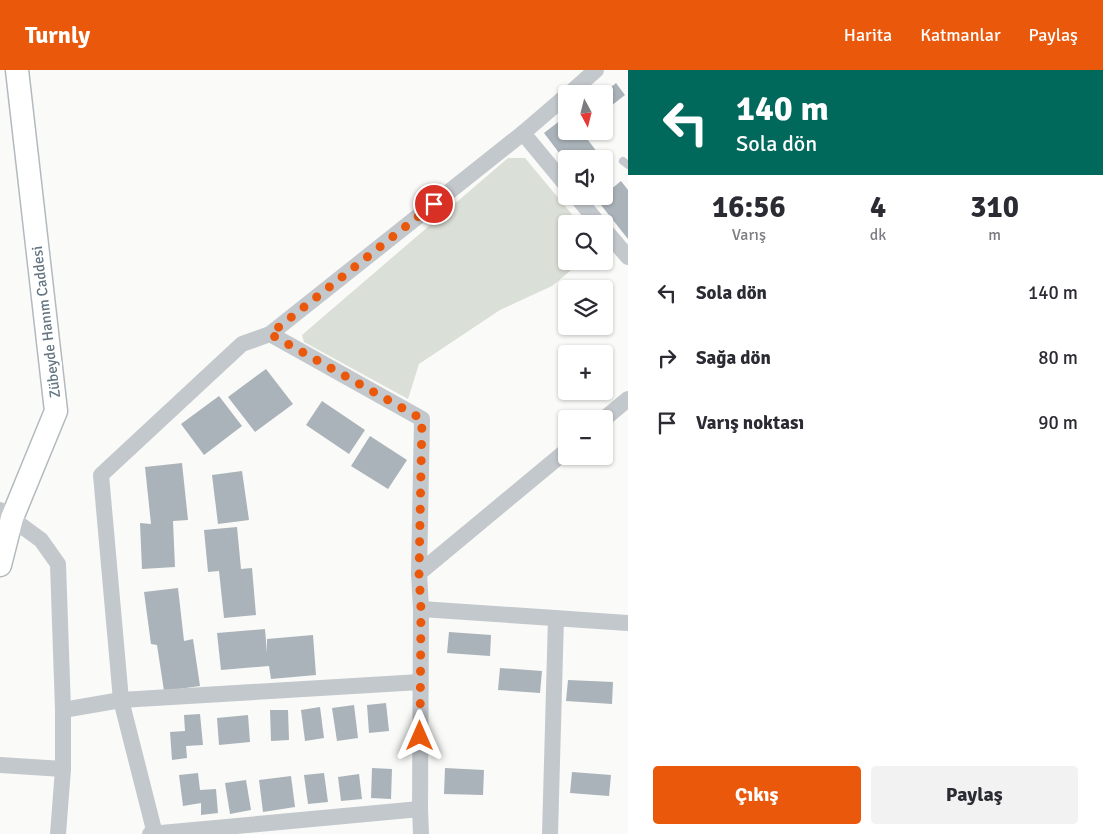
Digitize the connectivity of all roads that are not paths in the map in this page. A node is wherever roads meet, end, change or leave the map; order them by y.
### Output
1 (17, 70) edge
2 (596, 70) edge
3 (579, 85) edge
4 (558, 103) edge
5 (523, 133) junction
6 (558, 175) edge
7 (584, 205) edge
8 (592, 215) edge
9 (613, 240) edge
10 (628, 257) edge
11 (270, 334) junction
12 (628, 399) edge
13 (613, 412) edge
14 (558, 458) edge
15 (6, 514) edge
16 (0, 565) edge
17 (419, 573) junction
18 (421, 609) junction
19 (556, 618) junction
20 (628, 623) edge
21 (420, 682) junction
22 (121, 700) junction
23 (63, 710) junction
24 (0, 765) edge
25 (63, 769) junction
26 (420, 809) junction
27 (58, 834) edge
28 (150, 834) edge
29 (155, 834) edge
30 (421, 834) edge
31 (550, 834) edge

1 - 15 street, Zübeyde Hanım Caddesi
2 - 3 street
4 - 5 street
5 - 6 street
5 - 11 street
7 - 8 street
9 - 10 street
11 - 17 street
11 - 22 street
12 - 13 street
14 - 17 street
15 - 16 street, Zübeyde Hanım Caddesi
15 - 23 street
17 - 18 street
18 - 19 street
18 - 21 street
19 - 20 street
19 - 31 street
21 - 22 street
21 - 26 street
22 - 23 street
22 - 29 street
23 - 25 street
24 - 25 street
25 - 27 street
26 - 29 street
26 - 30 street
28 - 29 street

